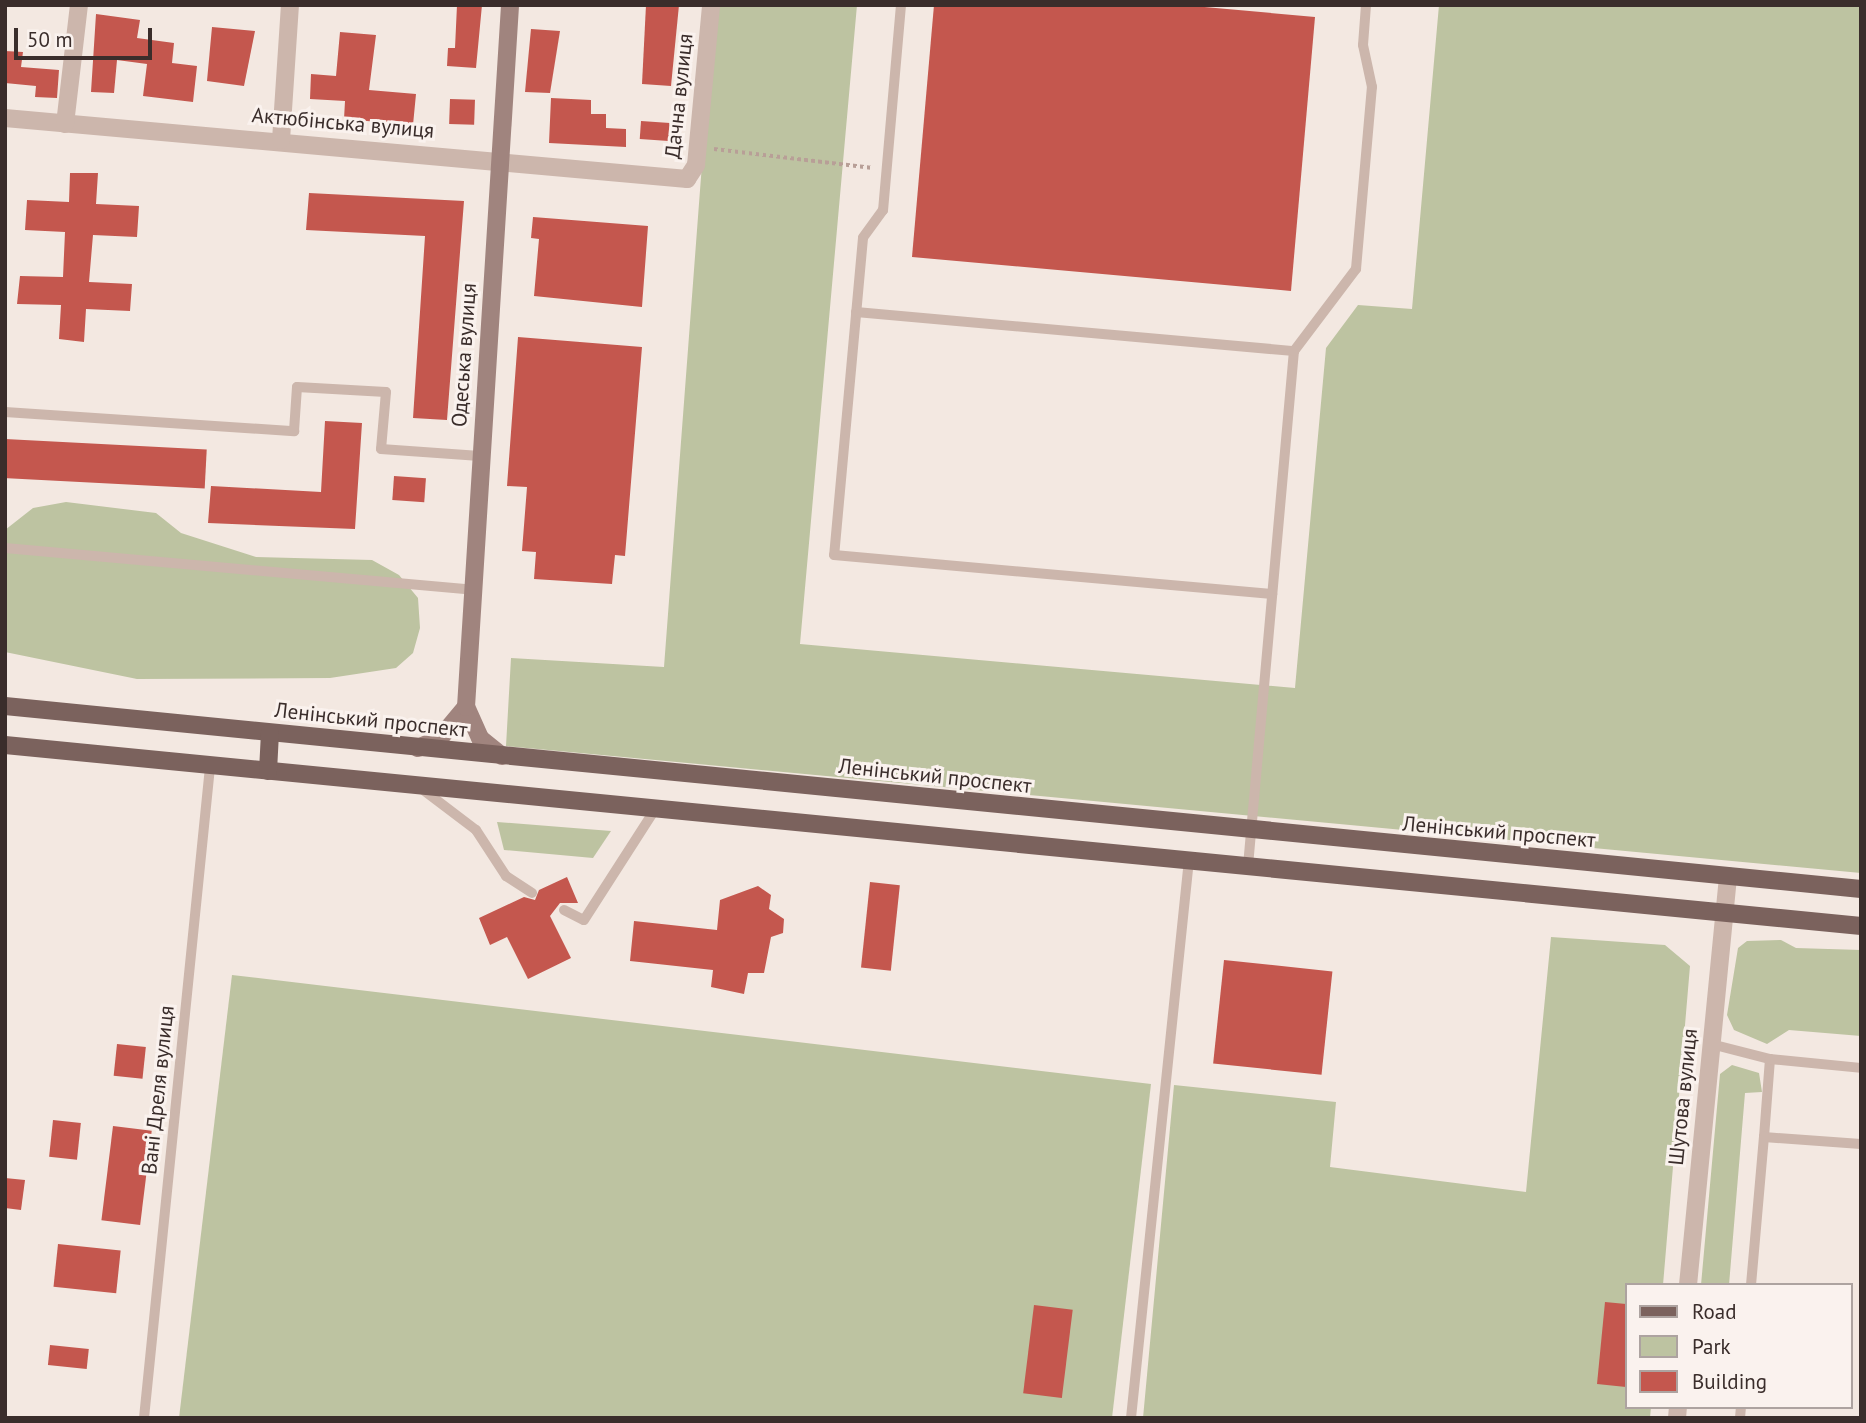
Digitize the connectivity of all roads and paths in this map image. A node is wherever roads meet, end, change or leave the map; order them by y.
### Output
1 (79, 5) edge
2 (290, 5) edge
3 (509, 5) edge
4 (711, 5) edge
5 (901, 5) edge
6 (1366, 5) edge
7 (5, 118) edge
8 (65, 124) junction
9 (281, 140) junction
10 (698, 147) junction
11 (500, 158) junction
12 (887, 170) junction
13 (677, 181) joint
14 (856, 312) junction
15 (1294, 351) junction
16 (5, 412) edge
17 (480, 456) junction
18 (5, 548) edge
19 (473, 590) junction
20 (1272, 594) junction
21 (5, 706) edge
22 (466, 707) junction
23 (270, 733) junction
24 (5, 745) edge
25 (418, 748) junction
26 (502, 756) junction
27 (211, 767) junction
28 (268, 771) junction
29 (416, 785) junction
30 (656, 808) junction
31 (1251, 831) junction
32 (1189, 860) junction
33 (1248, 866) junction
34 (1728, 876) junction
35 (1861, 889) edge
36 (532, 893) dead end
37 (564, 910) dead end
38 (1725, 915) junction
39 (1861, 926) edge
40 (1711, 1044) junction
41 (1770, 1059) junction
42 (1861, 1068) edge
43 (1764, 1137) junction
44 (1861, 1144) edge
45 (1688, 1283) edge
46 (1751, 1283) edge
47 (144, 1418) edge
48 (1131, 1418) edge

1 - 8 street
2 - 9 street
3 - 11 street, Одеська вулиця
4 - 10 street, Дачна вулиця
5 - 12 lane
6 - 15 lane
7 - 8 street, Актюбінська вулиця
8 - 9 street, Актюбінська вулиця
9 - 11 street, Актюбінська вулиця
10 - 12 path
10 - 13 street, Дачна вулиця
11 - 13 street, Актюбінська вулиця
11 - 17 street, Одеська вулиця
12 - 14 lane
14 - 15 lane
14 - 20 lane
15 - 20 lane
16 - 17 lane
17 - 19 street, Одеська вулиця
18 - 19 lane
19 - 22 street, Одеська вулиця
20 - 31 lane
21 - 23 main road, Ленінський проспект
22 - 25 street
22 - 26 street, Одеська вулиця
23 - 25 main road, Ленінський проспект
23 - 28 main road
24 - 27 main road
25 - 26 main road, Ленінський проспект
26 - 31 main road, Ленінський проспект
27 - 28 main road
27 - 47 lane, Вані Дреля вулиця
28 - 29 main road
29 - 30 main road
29 - 36 lane
30 - 32 main road
30 - 37 lane
31 - 33 lane
31 - 34 main road, Ленінський проспект
32 - 33 main road
32 - 48 lane
33 - 38 main road
34 - 35 main road, Ленінський проспект
34 - 38 street, Шутова вулиця
38 - 39 main road
38 - 40 street, Шутова вулиця
40 - 41 lane
40 - 45 street, Шутова вулиця
41 - 42 lane
41 - 43 lane
43 - 44 lane
43 - 46 lane

